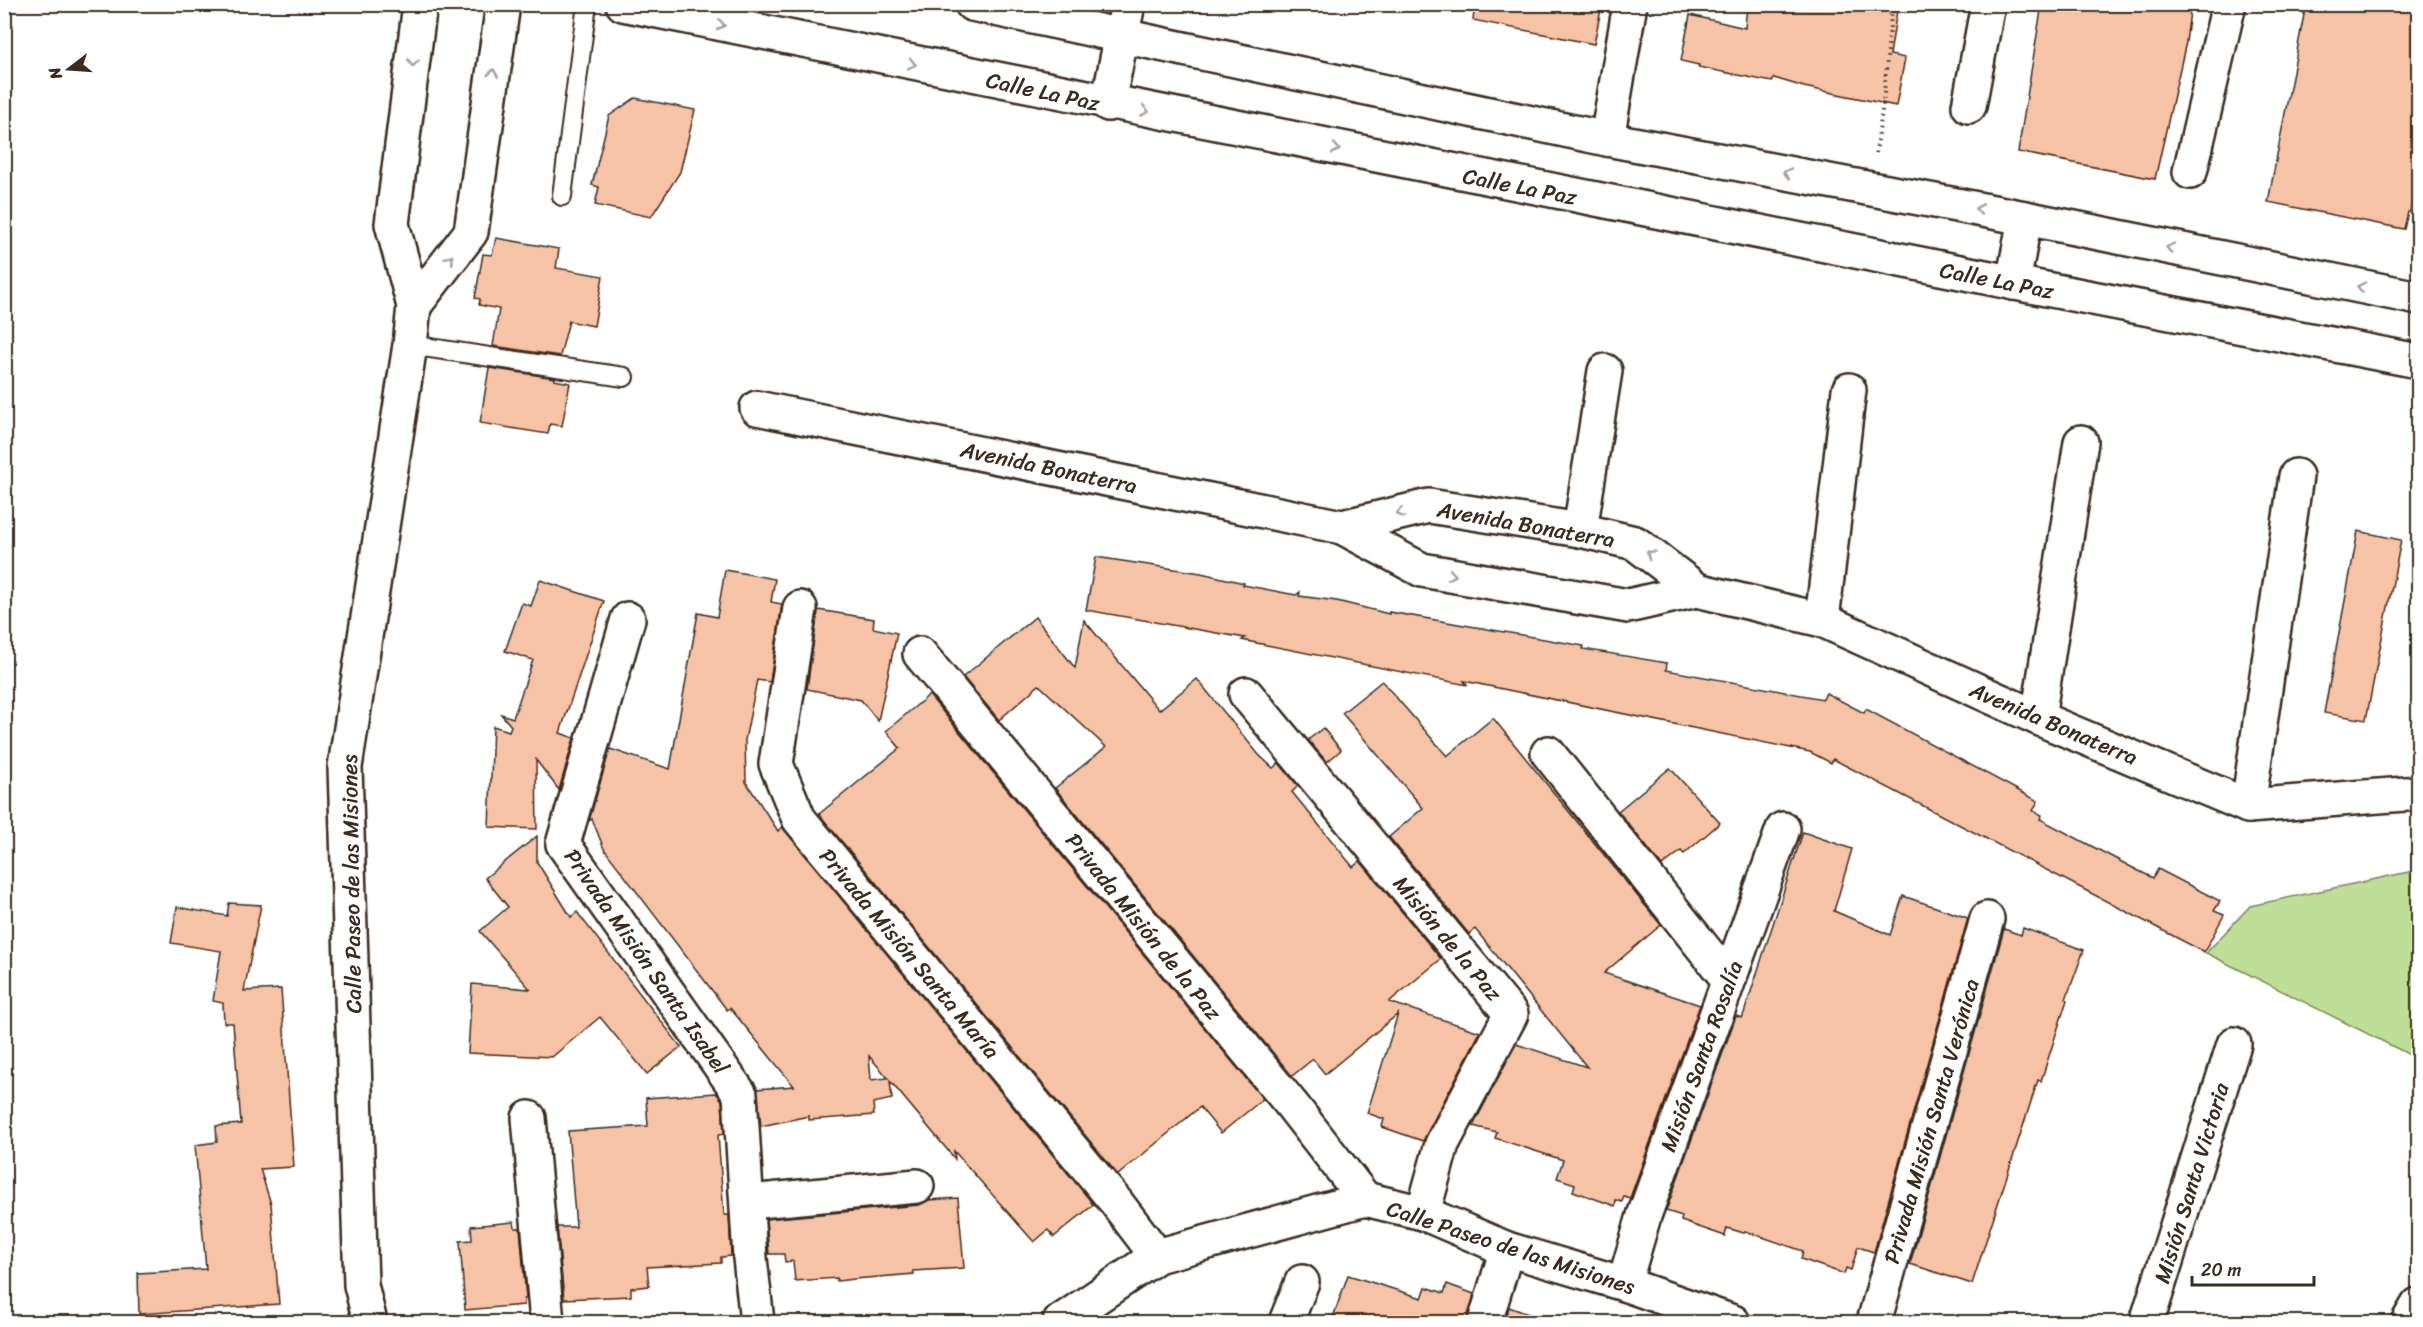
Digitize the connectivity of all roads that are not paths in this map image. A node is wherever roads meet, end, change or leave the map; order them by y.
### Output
1 (420, 4) edge
2 (502, 4) edge
3 (587, 4) edge
4 (623, 4) edge
5 (972, 4) edge
6 (1128, 4) edge
7 (1630, 4) edge
8 (1988, 4) edge
9 (2229, 4) edge
10 (1121, 37) junction
11 (1108, 104) junction
12 (1969, 106) dead end
13 (1607, 139) junction
14 (2190, 172) dead end
15 (562, 196) dead end
16 (2025, 218) junction
17 (2013, 283) junction
18 (2418, 298) edge
19 (414, 306) junction
20 (410, 345) junction
21 (2418, 361) edge
22 (1605, 371) dead end
23 (624, 377) dead end
24 (1849, 390) dead end
25 (757, 408) dead end
26 (2081, 442) dead end
27 (2296, 476) dead end
28 (1342, 527) junction
29 (1580, 530) junction
30 (1697, 590) junction
31 (800, 608) dead end
32 (628, 619) dead end
33 (1822, 620) junction
34 (920, 654) dead end
35 (1246, 694) dead end
36 (2037, 718) junction
37 (1548, 753) dead end
38 (2418, 793) edge
39 (2248, 806) junction
40 (1783, 829) dead end
41 (1987, 919) dead end
42 (1728, 979) junction
43 (2234, 1044) dead end
44 (529, 1118) dead end
45 (917, 1186) dead end
46 (1365, 1200) junction
47 (748, 1202) junction
48 (1423, 1214) junction
49 (1507, 1249) junction
50 (1157, 1256) junction
51 (1302, 1282) dead end
52 (1624, 1284) junction
53 (2418, 1305) edge
54 (1727, 1322) edge
55 (370, 1323) edge
56 (547, 1323) edge
57 (756, 1323) edge
58 (1060, 1323) edge
59 (1286, 1323) edge
60 (1485, 1323) edge
61 (1874, 1323) edge
62 (2147, 1323) edge
63 (2408, 1323) edge

1 -> 19 street, Calle Paseo de las Misiones
19 -> 2 street
3 - 15 lane
4 -> 11 street, Calle La Paz
5 - 10 street
6 - 10 street
7 - 13 street
8 - 12 street
9 - 14 street
10 - 11 street
10 - 13 street
11 -> 17 street, Calle La Paz
16 -> 13 street
16 - 17 street
18 -> 16 street
17 - 21 street, Calle La Paz
19 - 20 street, Calle Paseo de las Misiones
20 - 23 lane
20 - 55 street, Calle Paseo de las Misiones
22 - 29 street
24 - 33 street
25 - 28 street, Avenida Bonaterra
26 - 36 street
27 - 39 street
29 -> 28 street, Avenida Bonaterra
28 -> 30 street, Avenida Bonaterra
30 -> 29 street, Avenida Bonaterra
30 - 33 street, Avenida Bonaterra
31 - 50 street, Privada Misión Santa María
32 - 47 street, Privada Misión Santa Isabel
33 - 36 street, Avenida Bonaterra
34 - 46 street, Privada Misión de la Paz
35 - 48 street, Misión de la Paz
36 - 39 street, Avenida Bonaterra
37 - 42 street
38 - 39 street, Avenida Bonaterra
40 - 42 street, Misión Santa Rosalía
41 - 61 street, Privada Misión Santa Verónica
42 - 52 street, Misión Santa Rosalía
43 - 62 street, Misión Santa Victoria
44 - 56 street
45 - 47 street
46 - 48 street, Calle Paseo de las Misiones
46 - 50 street, Calle Paseo de las Misiones
47 - 57 street, Privada Misión Santa Isabel
48 - 49 street, Calle Paseo de las Misiones
49 - 52 street, Calle Paseo de las Misiones
49 - 60 street
50 - 58 street, Calle Paseo de las Misiones
51 - 59 street
52 - 54 street, Calle Paseo de las Misiones
53 - 63 street

